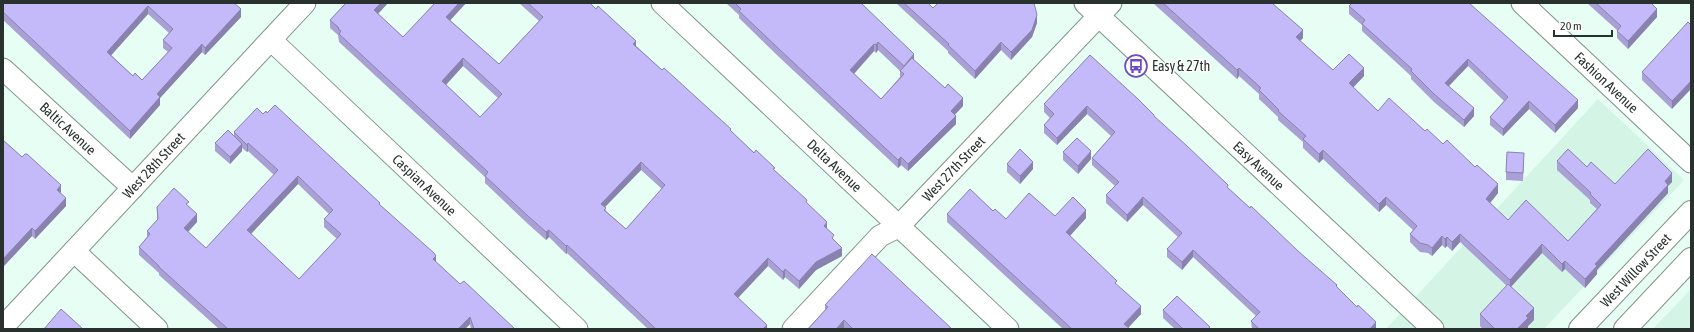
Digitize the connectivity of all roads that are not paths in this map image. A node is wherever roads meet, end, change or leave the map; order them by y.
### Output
1 (662, 3) edge
2 (1522, 3) edge
3 (302, 4) edge
4 (1098, 7) edge
5 (271, 40) junction
6 (3, 69) edge
7 (1691, 162) edge
8 (133, 188) junction
9 (1691, 212) edge
10 (898, 227) junction
11 (74, 251) junction
12 (1691, 259) edge
13 (3, 327) edge
14 (157, 329) edge
15 (578, 329) edge
16 (793, 329) edge
17 (1008, 329) edge
18 (1433, 329) edge
19 (1580, 329) edge
20 (1625, 329) edge

1 - 10 street, Delta Avenue
2 - 7 street, Fashion Avenue
3 - 5 street, West 28th Street
4 - 10 street, West 27th Street
4 - 18 street, Easy Avenue
5 - 8 street, West 28th Street
5 - 15 street, Caspian Avenue
6 - 8 street, Baltic Avenue
8 - 11 street, West 28th Street
9 - 19 main road, West Willow Street
10 - 16 street, West 27th Street
10 - 17 street, Delta Avenue
11 - 13 street, West 28th Street
11 - 14 street
12 - 20 main road

